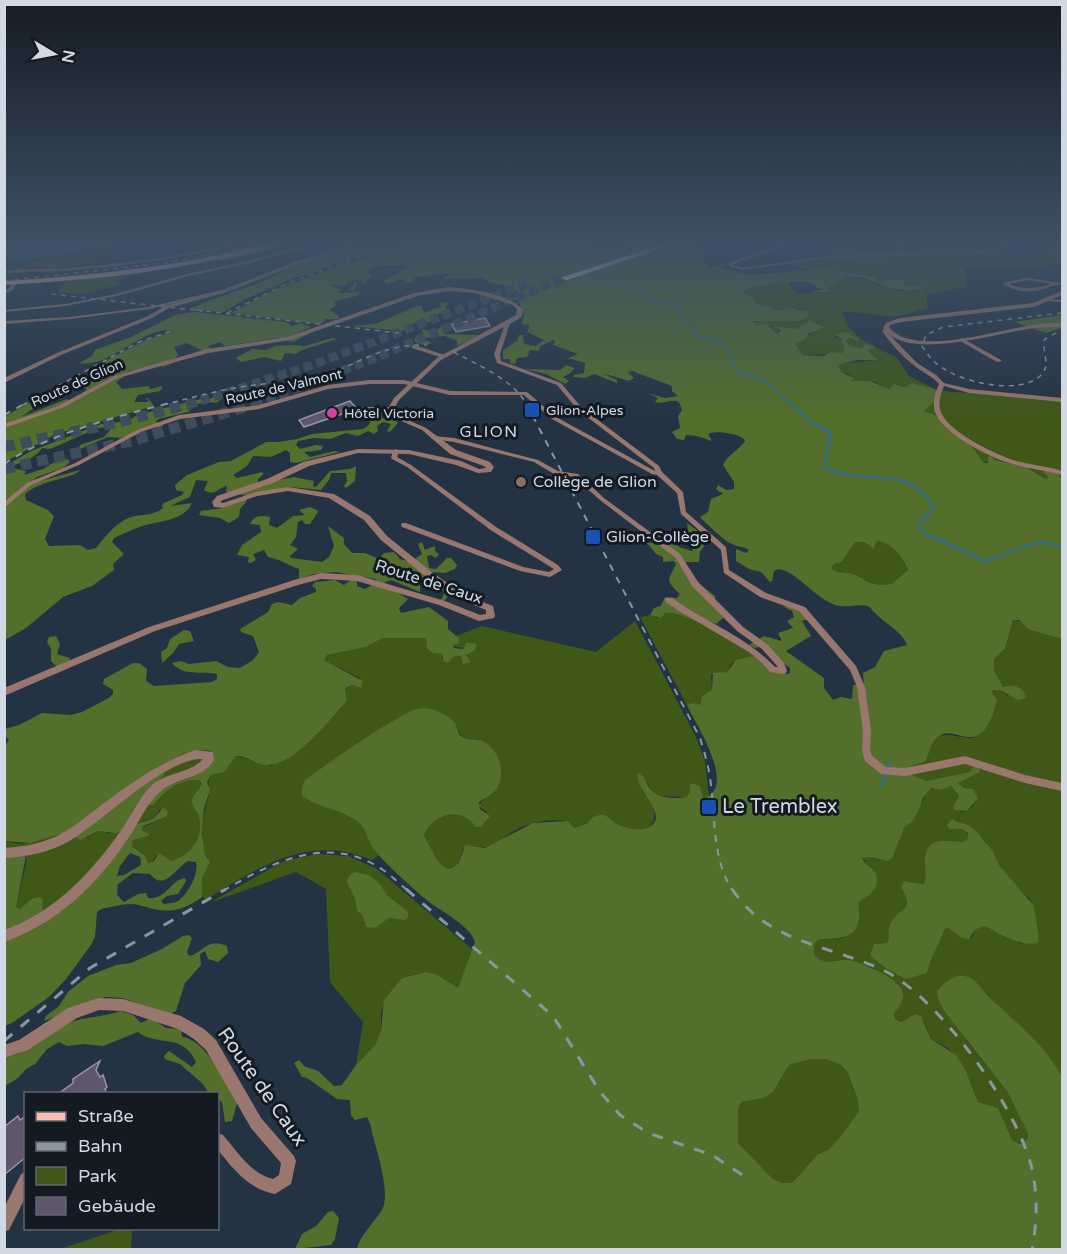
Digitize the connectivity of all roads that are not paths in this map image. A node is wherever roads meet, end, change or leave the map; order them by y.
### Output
1 (73, 304) edge
2 (168, 304) edge
3 (180, 304) edge
4 (387, 304) edge
5 (515, 304) edge
6 (1036, 304) edge
7 (4, 311) edge
8 (4, 322) edge
9 (508, 323) junction
10 (1062, 325) edge
11 (886, 329) junction
12 (959, 340) junction
13 (414, 347) dead end
14 (443, 356) junction
15 (999, 361) dead end
16 (4, 381) edge
17 (413, 384) junction
18 (942, 384) junction
19 (1062, 400) edge
20 (363, 409) dead end
21 (392, 409) junction
22 (4, 426) edge
23 (434, 438) junction
24 (396, 451) junction
25 (659, 473) junction
26 (1062, 473) edge
27 (4, 506) edge
28 (404, 525) dead end
29 (669, 600) dead end
30 (4, 692) edge
31 (1062, 787) edge
32 (4, 853) edge
33 (4, 936) edge
34 (4, 1052) edge
35 (219, 1141) edge
36 (24, 1183) edge
37 (4, 1225) edge

1 - 7 street
2 - 8 street
3 - 16 street, Route de Glion
4 - 22 street, Route de Glion
5 - 9 street, Route de Glion
6 - 11 street
9 - 14 street
9 - 25 street
10 - 12 street
11 - 12 street
11 - 18 street
12 - 15 street
13 - 14 street
14 - 17 street
17 - 21 street
17 - 25 street, Route de Valmont
17 - 27 street, Route de Valmont
18 - 19 street
18 - 26 street
20 - 21 street
21 - 23 street, Route de Caux
23 - 24 street, Route de Caux
23 - 29 street
24 - 28 street
24 - 30 street, Route de Caux
25 - 31 street
32 - 33 street
34 - 35 street, Route de Caux
36 - 37 street

